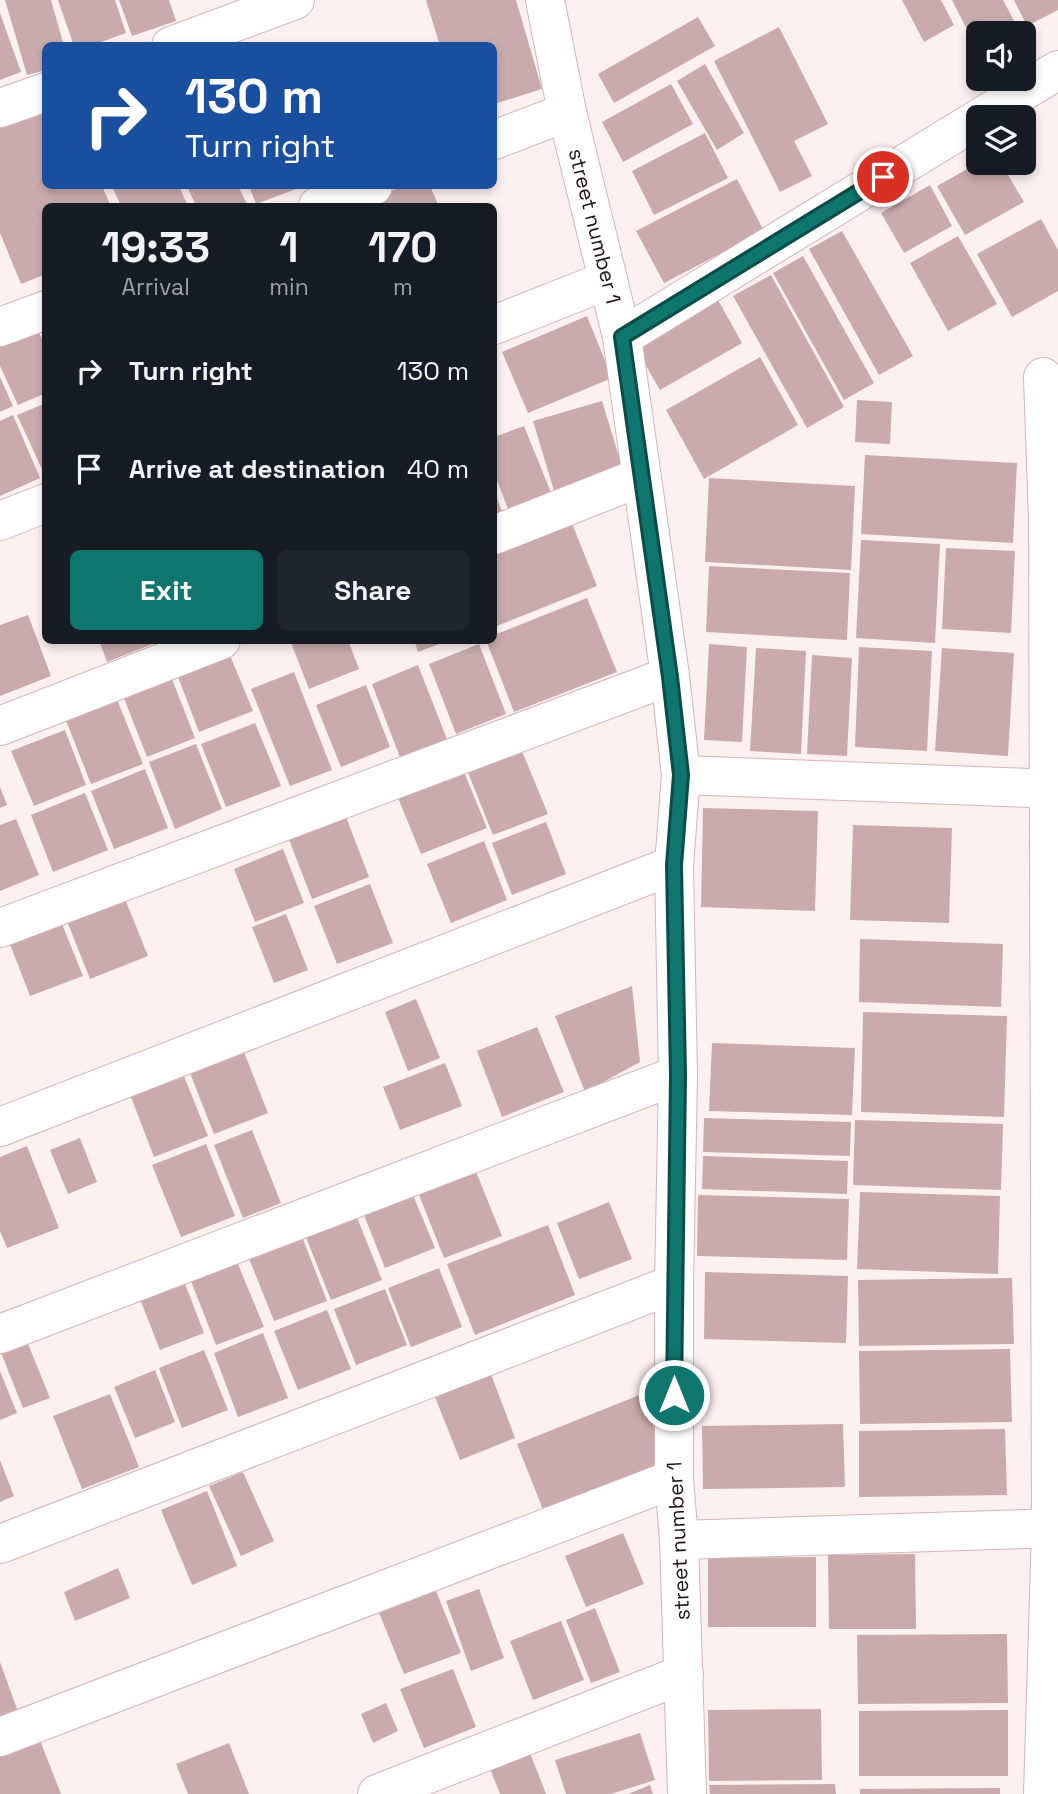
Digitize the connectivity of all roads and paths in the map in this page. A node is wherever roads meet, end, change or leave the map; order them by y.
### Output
1 (295, 0) edge
2 (545, 0) edge
3 (182, 42) edge
4 (1058, 70) edge
5 (42, 93) edge
6 (1001, 105) edge
7 (0, 108) edge
8 (567, 112) junction
9 (966, 127) edge
10 (497, 139) edge
11 (365, 189) edge
12 (326, 203) edge
13 (608, 279) junction
14 (42, 311) edge
15 (497, 324) edge
16 (0, 327) edge
17 (622, 337) junction
18 (1043, 377) dead end
19 (641, 477) junction
20 (42, 505) edge
21 (0, 521) edge
22 (497, 533) edge
23 (211, 644) edge
24 (670, 677) junction
25 (0, 726) edge
26 (681, 775) junction
27 (1053, 789) edge
28 (674, 865) junction
29 (0, 928) edge
30 (678, 1075) junction
31 (0, 1127) edge
32 (674, 1284) junction
33 (0, 1334) edge
34 (674, 1479) junction
35 (1055, 1528) edge
36 (679, 1540) junction
37 (0, 1544) edge
38 (684, 1674) junction
39 (0, 1737) edge
40 (377, 1794) edge
41 (687, 1794) edge
42 (1043, 1794) edge

1 - 3 street
2 - 8 street, street number 1
4 - 6 street
5 - 7 street
8 - 10 street
8 - 13 street, street number 1
9 - 17 street
11 - 12 street
13 - 15 street
13 - 17 street, street number 1
14 - 16 street
17 - 19 street, street number 1
18 - 27 street
19 - 22 street
19 - 24 street, street number 1
20 - 21 street
23 - 25 street
24 - 26 street, street number 1
24 - 29 street
26 - 27 street
26 - 28 street, street number 1
27 - 35 street
28 - 30 street, street number 1
28 - 31 street
30 - 32 street, street number 1
30 - 33 street
32 - 34 street, street number 1
32 - 37 street
34 - 36 street, street number 1
34 - 39 street
35 - 36 street
35 - 42 street
36 - 38 street, street number 1
38 - 40 street
38 - 41 street, street number 1

